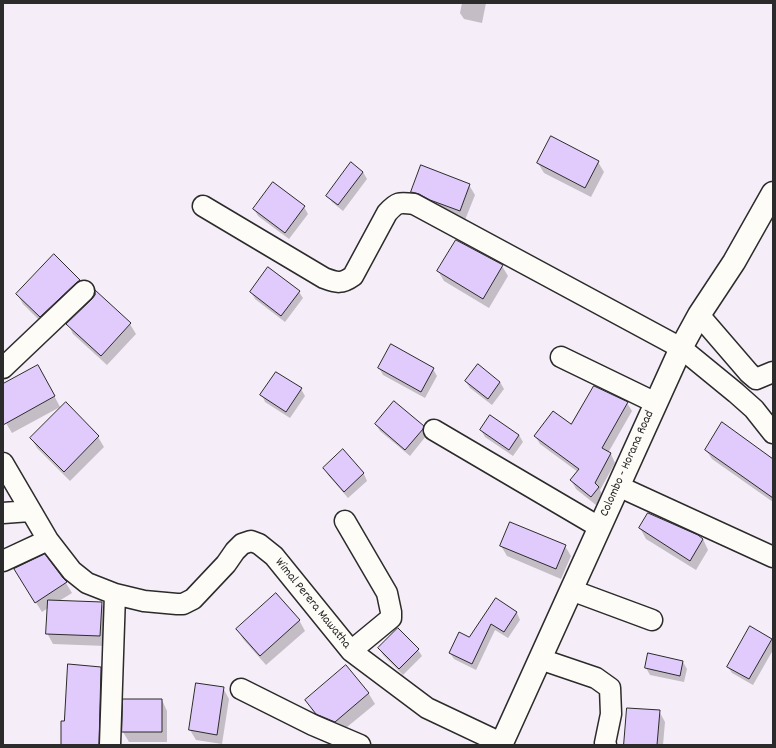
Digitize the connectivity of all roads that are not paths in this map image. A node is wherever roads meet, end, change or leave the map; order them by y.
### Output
1 (773, 193) edge
2 (203, 206) dead end
3 (84, 291) dead end
4 (699, 315) junction
5 (681, 348) junction
6 (561, 357) dead end
7 (3, 368) edge
8 (773, 372) edge
9 (656, 403) junction
10 (434, 430) dead end
11 (773, 433) edge
12 (3, 463) edge
13 (618, 486) junction
14 (30, 511) junction
15 (3, 513) edge
16 (345, 521) dead end
17 (599, 527) junction
18 (48, 540) junction
19 (773, 557) edge
20 (3, 561) edge
21 (571, 590) junction
22 (115, 594) junction
23 (652, 620) dead end
24 (351, 651) junction
25 (540, 659) junction
26 (241, 689) dead end
27 (501, 744) edge
28 (110, 745) edge
29 (360, 745) edge
30 (606, 745) edge

1 - 4 main road, Colombo - Horana Road
2 - 5 street
3 - 7 street
4 - 5 main road, Colombo - Horana Road
4 - 8 street
5 - 9 main road, Colombo - Horana Road
5 - 11 street
6 - 9 street
9 - 13 main road, Colombo - Horana Road
10 - 17 street
12 - 14 street, Wimal Perera Mawatha
13 - 17 main road, Colombo - Horana Road
13 - 19 street
14 - 15 street
14 - 18 street, Wimal Perera Mawatha
16 - 24 street
17 - 21 main road, Colombo - Horana Road
18 - 20 street
18 - 22 street, Wimal Perera Mawatha
21 - 23 street
21 - 25 main road, Colombo - Horana Road
22 - 24 street, Wimal Perera Mawatha
22 - 28 street
24 - 27 street, Wimal Perera Mawatha
25 - 27 main road, Colombo - Horana Road
25 - 30 street
26 - 29 street

